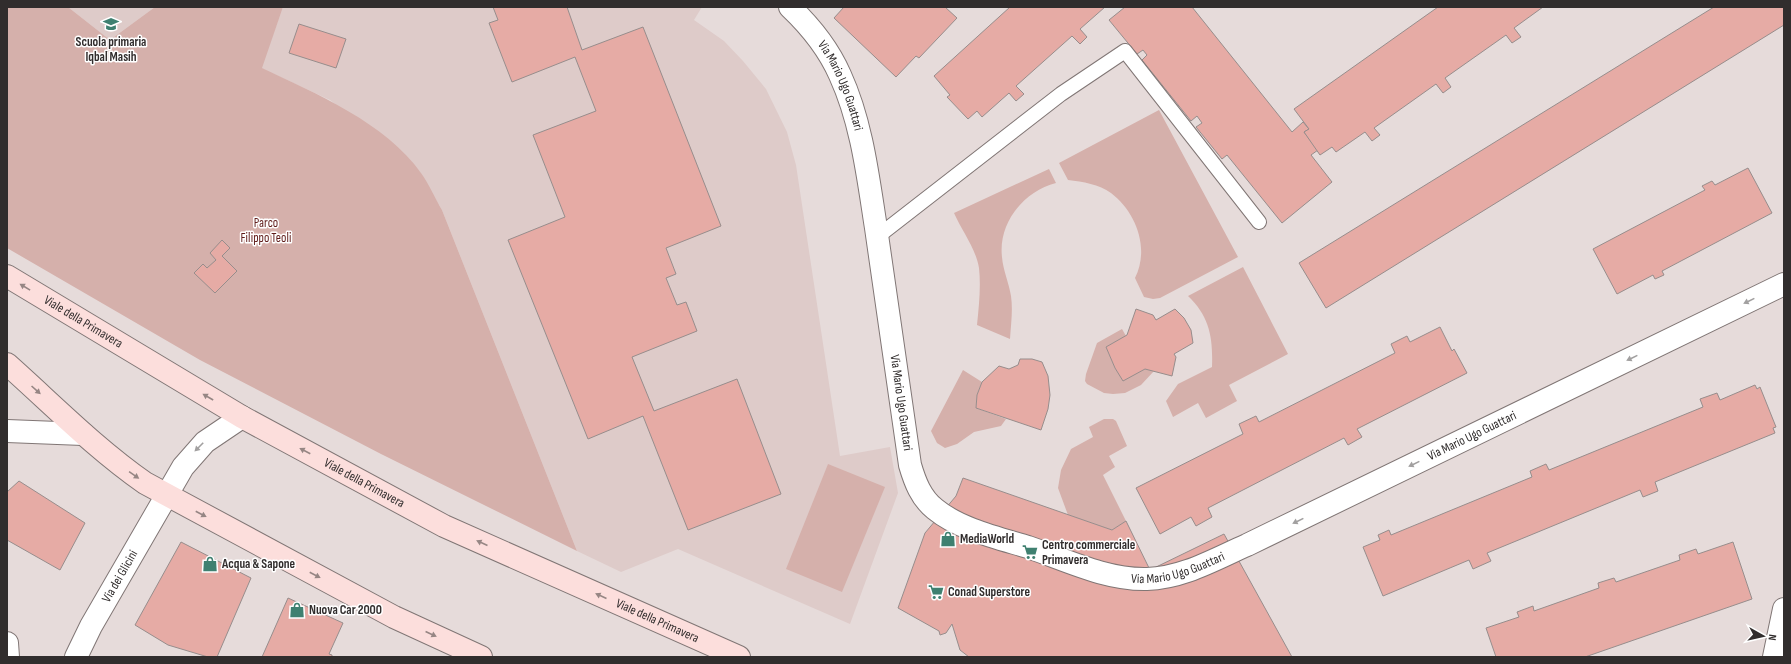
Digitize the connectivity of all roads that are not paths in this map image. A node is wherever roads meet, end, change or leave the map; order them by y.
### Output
1 (790, 7) edge
2 (1259, 222) dead end
3 (877, 237) junction
4 (7, 276) edge
5 (1784, 284) edge
6 (7, 364) edge
7 (242, 416) junction
8 (7, 431) edge
9 (83, 434) junction
10 (166, 496) junction
11 (1784, 609) edge
12 (7, 643) edge
13 (8, 657) edge
14 (76, 657) edge
15 (480, 657) edge
16 (739, 657) edge
17 (1774, 657) edge

1 - 3 street, Via Mario Ugo Guattari
2 - 3 lane
5 -> 3 street, Via Mario Ugo Guattari
7 -> 4 main road, Viale della Primavera
6 -> 9 main road
7 -> 10 street, Via dei Glicini
16 -> 7 main road, Viale della Primavera
8 - 9 street
9 -> 10 main road
10 - 14 street, Via dei Glicini
10 -> 15 main road
11 - 17 street
12 - 13 street

